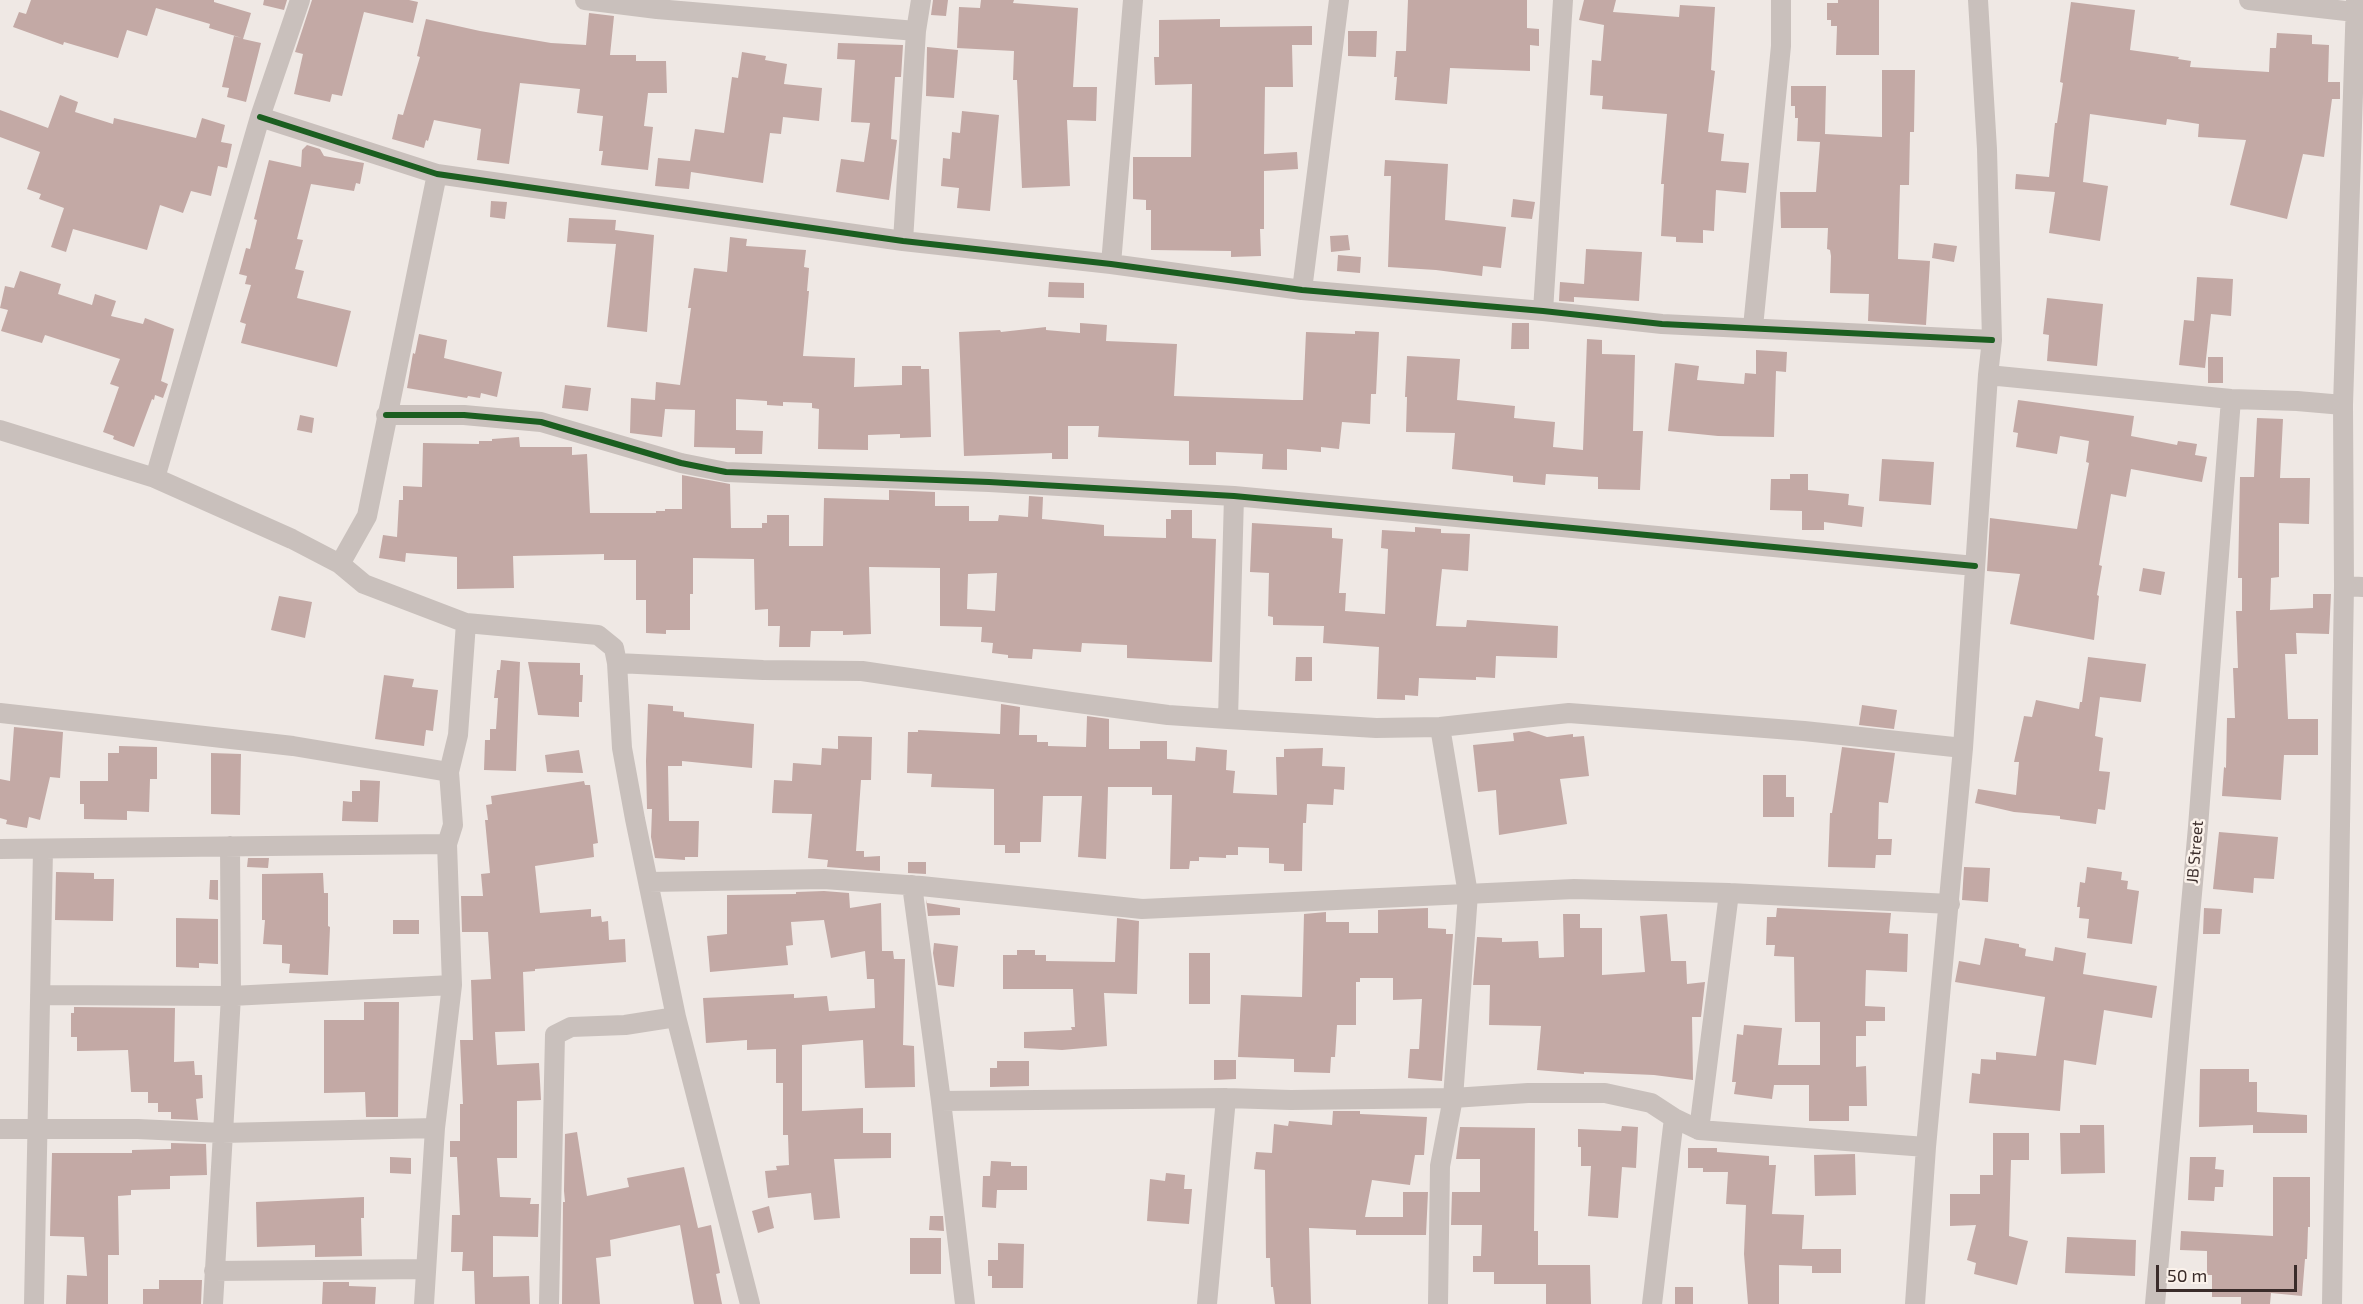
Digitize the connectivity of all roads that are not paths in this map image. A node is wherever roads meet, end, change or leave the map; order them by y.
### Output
1 (300, 0) edge
2 (585, 0) edge
3 (921, 0) edge
4 (1133, 0) edge
5 (1339, 0) edge
6 (1563, 0) edge
7 (1780, 0) edge
8 (1977, 0) edge
9 (2249, 0) edge
10 (2356, 6) edge
11 (916, 31) junction
12 (260, 117) junction
13 (437, 174) junction
14 (903, 241) junction
15 (1111, 264) junction
16 (1302, 290) junction
17 (1543, 310) junction
18 (1754, 327) junction
19 (1992, 340) junction
20 (1988, 375) junction
21 (2231, 399) junction
22 (2343, 405) junction
23 (386, 415) junction
24 (0, 430) edge
25 (155, 478) junction
26 (1234, 496) junction
27 (340, 564) junction
28 (1975, 566) junction
29 (2354, 586) edge
30 (466, 623) junction
31 (617, 663) junction
32 (0, 713) edge
33 (1228, 719) junction
34 (1440, 727) junction
35 (1963, 748) junction
36 (449, 772) junction
37 (447, 844) junction
38 (230, 846) junction
39 (0, 849) edge
40 (43, 850) junction
41 (649, 882) junction
42 (912, 885) junction
43 (1729, 893) junction
44 (1468, 894) junction
45 (1950, 904) junction
46 (452, 985) junction
47 (40, 995) junction
48 (231, 996) junction
49 (676, 1017) junction
50 (1226, 1098) junction
51 (1453, 1098) junction
52 (941, 1101) junction
53 (1674, 1118) junction
54 (37, 1128) junction
55 (435, 1128) junction
56 (0, 1129) edge
57 (1699, 1130) junction
58 (222, 1133) junction
59 (1926, 1147) junction
60 (425, 1269) junction
61 (214, 1271) junction
62 (34, 1304) edge
63 (213, 1304) edge
64 (424, 1304) edge
65 (549, 1304) edge
66 (750, 1304) edge
67 (966, 1304) edge
68 (1207, 1304) edge
69 (1438, 1304) edge
70 (1652, 1304) edge
71 (1915, 1304) edge
72 (1921, 1304) edge
73 (2155, 1304) edge
74 (2332, 1304) edge

1 - 12 street
2 - 11 street
3 - 11 street
4 - 15 street
5 - 16 street
6 - 17 street
7 - 18 street
8 - 19 street
9 - 10 street
10 - 22 street
11 - 14 street
12 - 13 street
12 - 25 street
13 - 14 street
13 - 23 street
14 - 15 street
15 - 16 street
16 - 17 street
17 - 18 street
18 - 19 street
19 - 20 street
20 - 21 street
20 - 28 street
21 - 22 street
21 - 73 street, JB Street
22 - 29 street
23 - 26 street
23 - 27 street
24 - 25 street
25 - 27 street
26 - 28 street
26 - 33 street
27 - 30 street
28 - 35 street
29 - 74 street
30 - 31 street
30 - 36 street
31 - 33 street
31 - 41 street
32 - 36 street
33 - 34 street
34 - 35 street
34 - 44 street
35 - 45 street
36 - 37 street
37 - 38 street
37 - 46 street
38 - 40 street
38 - 48 street
39 - 40 street
40 - 47 street
41 - 42 street
41 - 49 street
42 - 44 street
42 - 52 street
43 - 44 street
43 - 45 street
43 - 57 street
44 - 51 street
45 - 59 street
46 - 48 street
46 - 55 street
47 - 48 street
47 - 54 street
48 - 58 street
49 - 65 street
49 - 66 street
50 - 51 street
50 - 52 street
50 - 68 street
51 - 53 street
51 - 69 street
52 - 67 street
53 - 57 street
53 - 70 street
54 - 56 street
54 - 58 street
54 - 62 street
55 - 58 street
55 - 60 street
57 - 59 street
58 - 61 street
59 - 71 street
60 - 61 street
60 - 64 street
61 - 63 street
71 - 72 street

